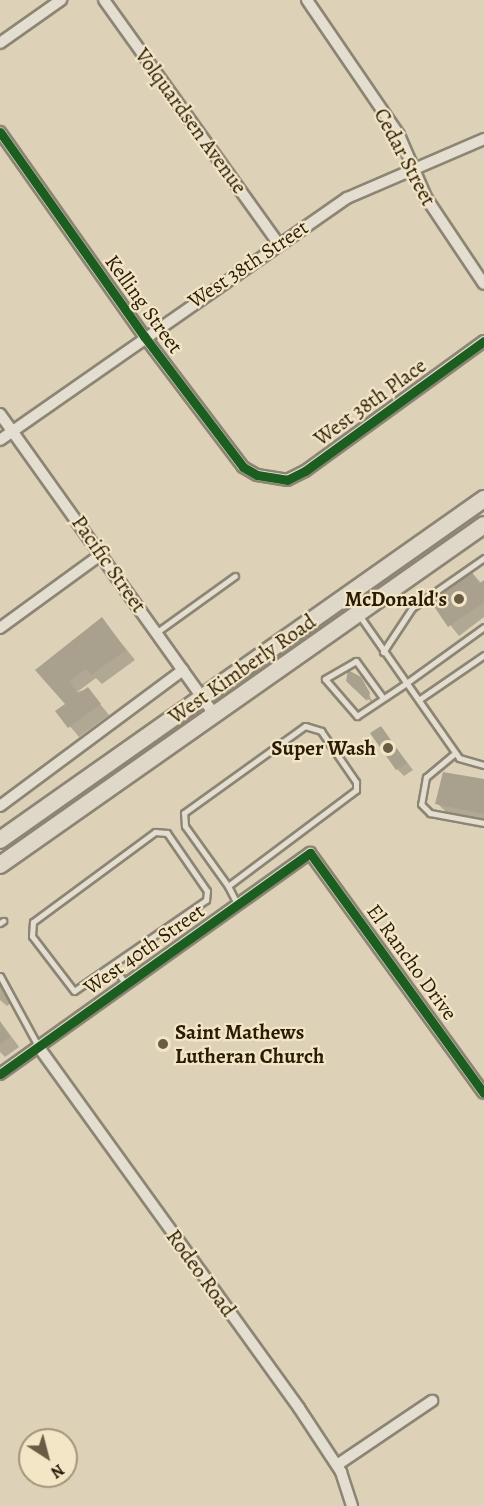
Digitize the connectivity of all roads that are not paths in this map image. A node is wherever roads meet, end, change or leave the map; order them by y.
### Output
1 (61, 0) edge
2 (104, 0) edge
3 (307, 0) edge
4 (0, 43) edge
5 (0, 132) edge
6 (484, 139) edge
7 (412, 169) junction
8 (278, 243) junction
9 (484, 284) edge
10 (144, 336) junction
11 (484, 341) edge
12 (0, 414) edge
13 (12, 431) junction
14 (0, 440) edge
15 (273, 480) joint
16 (484, 499) edge
17 (484, 525) edge
18 (103, 553) junction
19 (484, 558) edge
20 (235, 576) dead end
21 (358, 614) junction
22 (484, 627) edge
23 (0, 628) edge
24 (157, 632) junction
25 (383, 652) junction
26 (484, 655) edge
27 (183, 670) junction
28 (405, 684) junction
29 (202, 697) junction
30 (383, 698) junction
31 (420, 699) junction
32 (215, 715) junction
33 (455, 753) junction
34 (484, 765) edge
35 (0, 806) edge
36 (484, 823) edge
37 (0, 840) edge
38 (310, 853) joint
39 (0, 865) edge
40 (228, 886) junction
41 (237, 904) junction
42 (114, 968) junction
43 (0, 976) edge
44 (126, 984) junction
45 (38, 1046) junction
46 (0, 1074) edge
47 (484, 1093) edge
48 (432, 1401) dead end
49 (337, 1465) junction
50 (352, 1506) edge

1 - 4 street
2 - 8 street, Volquardsen Avenue
3 - 7 street, Cedar Street
5 - 10 street, Kelling Street
6 - 7 street, West 38th Street
7 - 8 street, West 38th Street
7 - 9 street, Cedar Street
8 - 10 street, West 38th Street
10 - 13 street, West 38th Street
10 - 15 street, Kelling Street
11 - 15 street, West 38th Place
12 - 13 street, Pacific Street
13 - 14 street, West 38th Street
13 - 18 street, Pacific Street
16 - 29 main road, West Kimberly Road
17 - 21 main road, West Kimberly Road
18 - 23 street
18 - 24 street, Pacific Street
19 - 25 lane
20 - 24 lane
21 - 25 lane
21 - 32 main road, West Kimberly Road
22 - 28 lane
24 - 27 street, Pacific Street
25 - 28 lane
26 - 31 lane
27 - 29 street, Pacific Street
27 - 35 street, West Kimberly Road
28 - 30 lane
28 - 31 lane
29 - 32 street, Pacific Street
29 - 37 main road, West Kimberly Road
30 - 30 lane
31 - 33 lane
32 - 39 main road, West Kimberly Road
33 - 34 lane
33 - 36 lane
38 - 41 street, West 40th Street
38 - 47 street, El Rancho Drive
40 - 40 lane
40 - 41 lane
41 - 44 street, West 40th Street
42 - 42 lane
42 - 44 lane
43 - 45 lane
44 - 45 street, West 40th Street
45 - 46 street, West 40th Street
45 - 49 street, Rodeo Road
48 - 49 street
49 - 50 street, Rodeo Road

